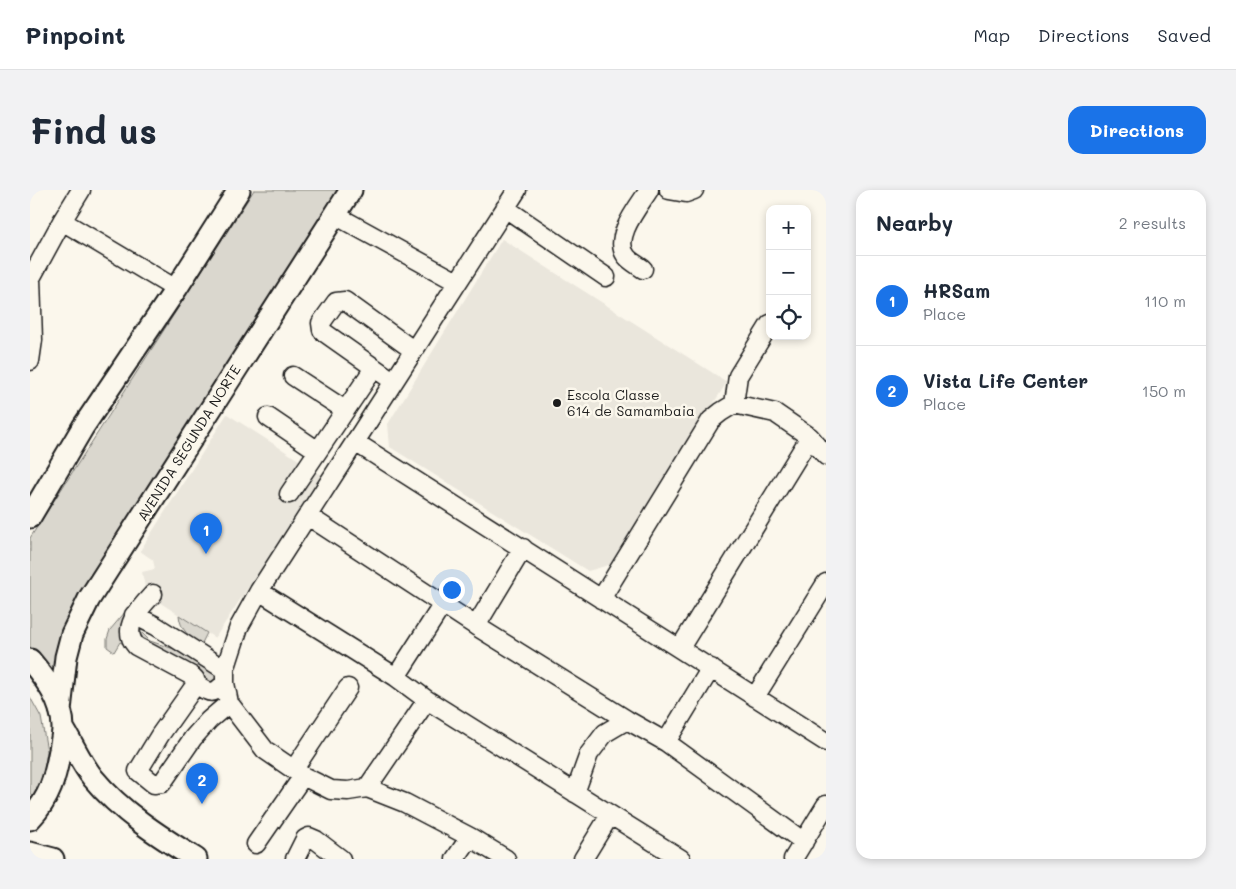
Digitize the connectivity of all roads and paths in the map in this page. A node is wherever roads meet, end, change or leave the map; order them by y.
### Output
1 (81, 190) edge
2 (239, 190) edge
3 (351, 190) edge
4 (517, 190) edge
5 (649, 190) edge
6 (669, 190) edge
7 (694, 190) edge
8 (505, 208) junction
9 (335, 215) junction
10 (62, 221) junction
11 (643, 268) dead end
12 (606, 276) dead end
13 (30, 278) edge
14 (457, 282) junction
15 (176, 288) junction
16 (766, 330) edge
17 (414, 350) junction
18 (30, 361) edge
19 (374, 368) junction
20 (293, 376) dead end
21 (393, 381) junction
22 (734, 404) junction
23 (346, 410) junction
24 (268, 418) dead end
25 (810, 437) junction
26 (355, 442) junction
27 (318, 450) junction
28 (826, 456) edge
29 (289, 494) dead end
30 (308, 516) junction
31 (30, 517) edge
32 (523, 548) junction
33 (826, 583) edge
34 (259, 591) junction
35 (153, 594) dead end
36 (601, 599) junction
37 (443, 604) junction
38 (134, 615) junction
39 (476, 626) junction
40 (680, 648) junction
41 (30, 660) edge
42 (712, 668) junction
43 (225, 676) junction
44 (396, 677) junction
45 (196, 684) junction
46 (348, 688) dead end
47 (755, 697) junction
48 (427, 700) junction
49 (229, 703) junction
50 (61, 719) junction
51 (627, 720) junction
52 (666, 742) junction
53 (826, 742) edge
54 (299, 773) junction
55 (367, 788) junction
56 (575, 793) junction
57 (826, 805) edge
58 (610, 815) junction
59 (30, 819) edge
60 (470, 837) junction
61 (804, 842) junction
62 (256, 844) dead end
63 (30, 853) edge
64 (53, 859) edge
65 (196, 859) edge
66 (295, 859) edge
67 (341, 859) edge
68 (455, 859) edge
69 (506, 859) edge
70 (583, 859) edge
71 (681, 859) edge
72 (793, 859) edge

1 - 10 street
2 - 15 main road
3 - 9 main road, AVENIDA SEGUNDA NORTE
4 - 8 street
5 - 11 street
6 - 7 street
8 - 12 street
8 - 14 street
9 - 14 street
9 - 50 main road, AVENIDA SEGUNDA NORTE
10 - 13 street
10 - 15 street
13 - 18 street
14 - 17 street
15 - 31 main road
16 - 22 street
17 - 19 street
17 - 21 street
19 - 21 street
19 - 23 street
20 - 23 street
21 - 26 street
22 - 25 street
22 - 36 street
23 - 27 street
24 - 27 street
25 - 28 street
25 - 40 street
26 - 30 street
26 - 32 street
27 - 29 street
30 - 34 street
30 - 37 street
32 - 36 street
32 - 39 street
33 - 47 street
34 - 43 street
34 - 44 street
35 - 38 street
36 - 40 street
37 - 39 street
37 - 44 street
38 - 43 street
38 - 45 street
39 - 51 street
40 - 42 street
41 - 50 main road
42 - 47 street
42 - 52 street
43 - 45 street
43 - 49 street
44 - 48 street
45 - 49 street
46 - 54 street
47 - 53 street
48 - 55 street
48 - 56 street
49 - 54 street
50 - 59 main road, AVENIDA SEGUNDA NORTE
50 - 65 main road
51 - 52 street
51 - 56 street
52 - 61 street
54 - 55 street
54 - 62 street
55 - 60 street
56 - 58 street
57 - 61 street
58 - 70 street
58 - 71 street
60 - 68 street
60 - 69 street
61 - 72 street
63 - 64 main road
66 - 67 street

